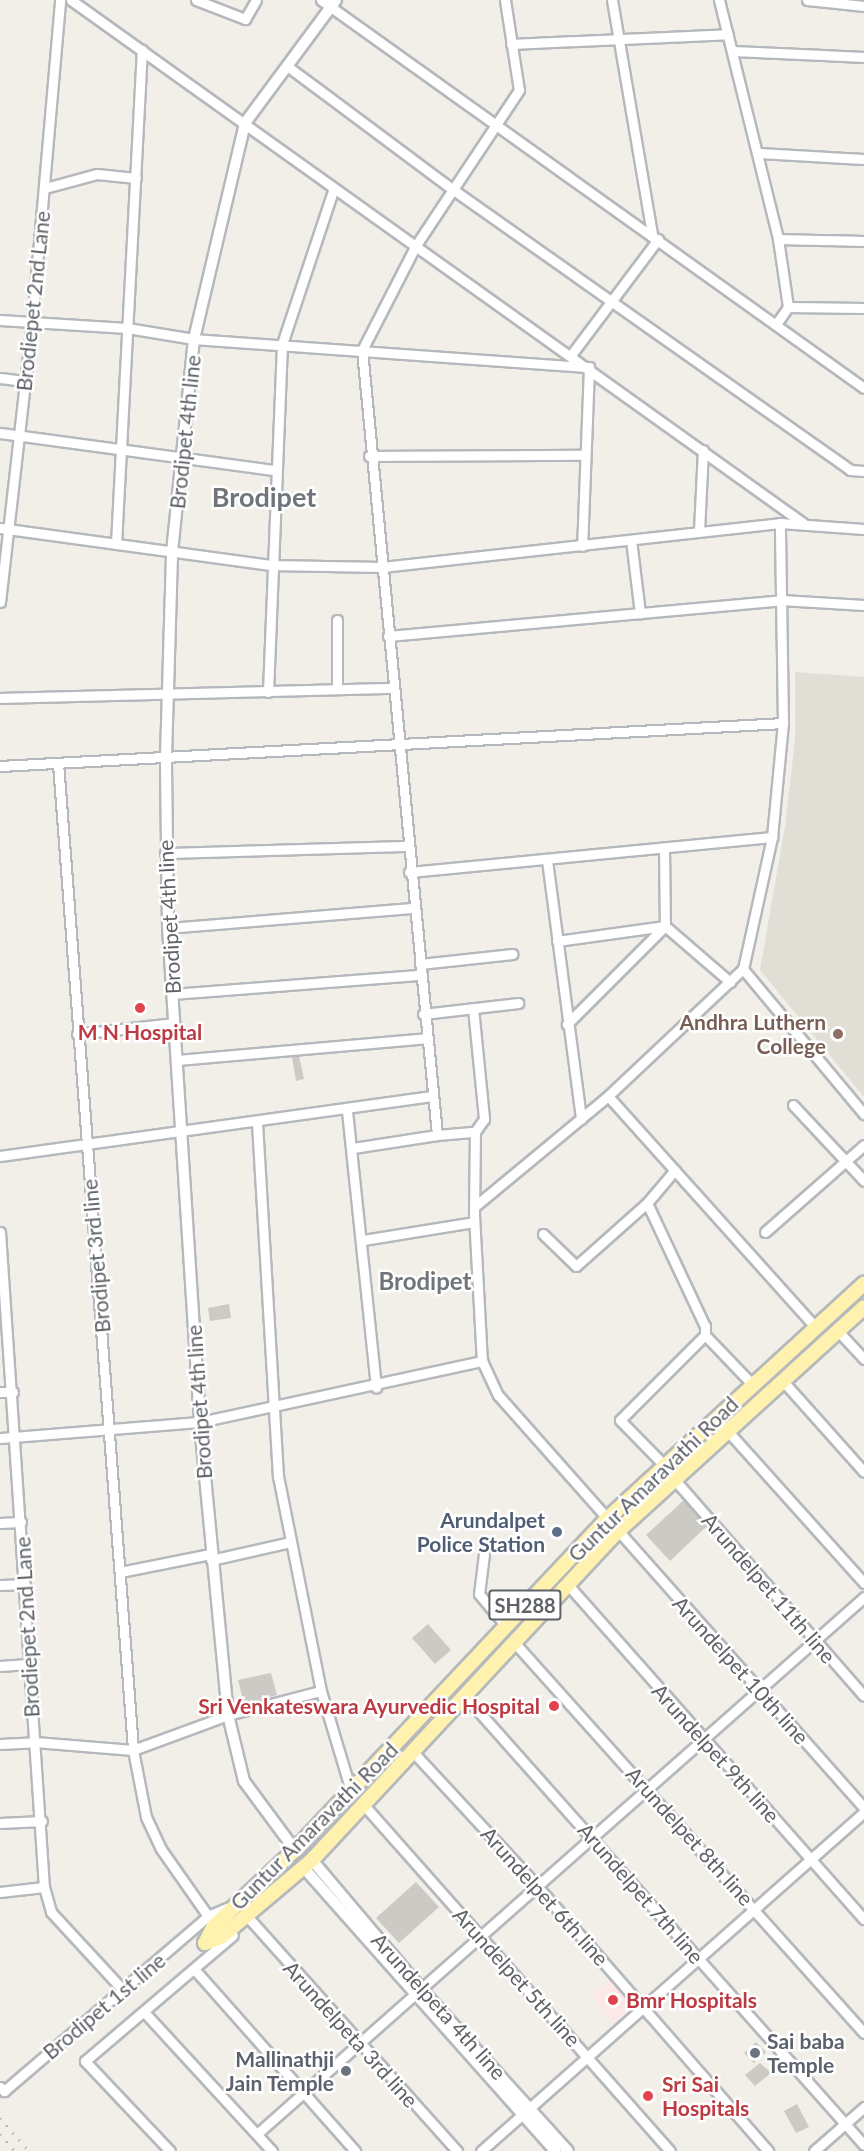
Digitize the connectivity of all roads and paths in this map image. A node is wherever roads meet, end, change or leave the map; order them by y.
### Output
1 (60, 0) edge
2 (71, 0) edge
3 (196, 0) edge
4 (256, 0) edge
5 (321, 0) edge
6 (505, 0) edge
7 (612, 0) edge
8 (718, 0) edge
9 (807, 0) edge
10 (334, 4) edge
11 (864, 6) edge
12 (728, 34) junction
13 (616, 40) junction
14 (511, 44) junction
15 (142, 50) junction
16 (734, 51) junction
17 (864, 57) edge
18 (287, 66) junction
19 (245, 123) junction
20 (497, 126) junction
21 (759, 153) junction
22 (864, 159) edge
23 (136, 178) junction
24 (45, 188) junction
25 (334, 188) junction
26 (455, 191) junction
27 (655, 237) junction
28 (778, 239) junction
29 (864, 242) edge
30 (416, 245) junction
31 (614, 299) junction
32 (788, 308) junction
33 (864, 308) edge
34 (0, 320) edge
35 (32, 322) junction
36 (777, 323) junction
37 (127, 328) junction
38 (194, 339) junction
39 (282, 344) junction
40 (362, 350) junction
41 (572, 355) junction
42 (589, 367) junction
43 (0, 378) edge
44 (25, 381) junction
45 (864, 388) edge
46 (0, 433) edge
47 (18, 435) junction
48 (703, 450) junction
49 (123, 451) junction
50 (585, 455) junction
51 (369, 456) junction
52 (183, 457) junction
53 (275, 470) junction
54 (864, 471) edge
55 (780, 523) junction
56 (803, 523) junction
57 (4, 528) edge
58 (864, 529) edge
59 (699, 531) junction
60 (631, 540) junction
61 (116, 544) junction
62 (582, 546) junction
63 (172, 552) junction
64 (270, 565) junction
65 (382, 567) junction
66 (781, 600) junction
67 (0, 602) edge
68 (864, 605) edge
69 (640, 613) junction
70 (337, 620) dead end
71 (388, 636) junction
72 (337, 687) junction
73 (391, 688) junction
74 (268, 692) junction
75 (168, 694) junction
76 (0, 698) edge
77 (783, 723) junction
78 (397, 744) junction
79 (166, 757) junction
80 (58, 763) junction
81 (0, 766) edge
82 (772, 837) junction
83 (407, 846) junction
84 (664, 848) junction
85 (165, 853) junction
86 (547, 860) junction
87 (409, 872) junction
88 (413, 908) junction
89 (665, 926) junction
90 (168, 928) junction
91 (557, 940) junction
92 (512, 954) dead end
93 (420, 964) junction
94 (743, 969) junction
95 (421, 975) junction
96 (730, 982) junction
97 (172, 994) junction
98 (518, 1004) dead end
99 (473, 1008) junction
100 (423, 1014) junction
101 (174, 1023) junction
102 (567, 1024) junction
103 (77, 1034) junction
104 (426, 1038) junction
105 (177, 1060) junction
106 (432, 1096) junction
107 (608, 1096) junction
108 (793, 1105) dead end
109 (347, 1111) junction
110 (864, 1114) edge
111 (581, 1119) junction
112 (257, 1123) junction
113 (182, 1128) junction
114 (475, 1132) junction
115 (437, 1135) junction
116 (87, 1143) junction
117 (864, 1145) edge
118 (353, 1148) junction
119 (0, 1156) edge
120 (846, 1160) junction
121 (675, 1170) junction
122 (864, 1181) edge
123 (647, 1203) junction
124 (474, 1208) junction
125 (474, 1222) junction
126 (0, 1232) edge
127 (765, 1232) dead end
128 (543, 1234) dead end
129 (363, 1240) junction
130 (864, 1284) edge
131 (864, 1307) edge
132 (3, 1313) edge
133 (816, 1328) junction
134 (837, 1330) junction
135 (705, 1335) junction
136 (864, 1359) edge
137 (482, 1361) junction
138 (782, 1380) junction
139 (752, 1384) junction
140 (376, 1387) junction
141 (0, 1392) edge
142 (13, 1392) junction
143 (275, 1409) junction
144 (716, 1418) junction
145 (200, 1422) junction
146 (110, 1429) junction
147 (728, 1429) junction
148 (16, 1437) junction
149 (0, 1438) edge
150 (665, 1466) junction
151 (864, 1472) edge
152 (674, 1479) junction
153 (606, 1520) junction
154 (21, 1522) junction
155 (0, 1523) edge
156 (617, 1532) junction
157 (291, 1542) junction
158 (484, 1554) dead end
159 (211, 1557) junction
160 (120, 1572) junction
161 (864, 1583) edge
162 (25, 1584) junction
163 (0, 1586) edge
164 (569, 1586) junction
165 (864, 1597) edge
166 (506, 1626) junction
167 (814, 1640) junction
168 (513, 1641) junction
169 (28, 1665) junction
170 (0, 1666) edge
171 (759, 1689) junction
172 (321, 1691) junction
173 (464, 1695) junction
174 (864, 1696) edge
175 (228, 1715) junction
176 (702, 1740) junction
177 (34, 1742) junction
178 (0, 1744) edge
179 (133, 1750) junction
180 (414, 1753) junction
181 (647, 1788) junction
182 (351, 1791) junction
183 (363, 1804) junction
184 (864, 1810) edge
185 (42, 1821) junction
186 (0, 1823) edge
187 (591, 1836) junction
188 (295, 1850) junction
189 (811, 1860) junction
190 (307, 1863) junction
191 (537, 1886) junction
192 (45, 1887) junction
193 (0, 1892) edge
194 (755, 1910) junction
195 (244, 1913) junction
196 (208, 1916) junction
197 (864, 1919) edge
198 (481, 1936) junction
199 (205, 1943) dead end
200 (698, 1958) junction
201 (195, 1970) junction
202 (124, 1991) junction
203 (418, 1993) junction
204 (644, 2007) junction
205 (145, 2013) junction
206 (864, 2033) edge
207 (359, 2045) junction
208 (588, 2056) junction
209 (0, 2087) edge
210 (304, 2094) junction
211 (864, 2107) edge
212 (526, 2111) junction
213 (845, 2123) junction
214 (258, 2133) junction
215 (864, 2145) edge
216 (170, 2151) edge
217 (272, 2151) edge
218 (355, 2151) edge
219 (457, 2151) edge
220 (481, 2151) edge
221 (555, 2151) edge
222 (568, 2151) edge
223 (670, 2151) edge
224 (768, 2151) edge
225 (814, 2151) edge

1 - 24 street, Brodiepet 2nd Lane
2 - 15 street
3 - 4 street
5 - 10 street
6 - 14 street
7 - 13 street
8 - 12 street
9 - 11 street
10 - 18 street, Brodipet 4th line
10 - 20 street
12 - 13 street
12 - 16 street
13 - 14 street
13 - 27 street
14 - 20 street
15 - 19 street
15 - 23 street
16 - 17 street
16 - 21 street
18 - 19 street, Brodipet 4th line
18 - 26 street
19 - 25 street
19 - 38 street, Brodipet 4th line
20 - 26 street
20 - 27 street
21 - 22 street
21 - 28 street
23 - 24 street
23 - 37 street
24 - 35 street, Brodiepet 2nd Lane
25 - 30 street
25 - 39 street
26 - 30 street
26 - 31 street
27 - 31 street
27 - 36 street
28 - 29 street
28 - 32 street
30 - 40 street
30 - 41 street
31 - 41 street
31 - 54 street
32 - 33 street
32 - 36 street
34 - 35 street
35 - 37 street
35 - 44 street, Brodiepet 2nd Lane
36 - 45 street
37 - 38 street
37 - 49 street
38 - 39 street
38 - 52 street, Brodipet 4th line
39 - 40 street
39 - 53 street
40 - 42 street
40 - 51 street
41 - 42 street
42 - 48 street
42 - 50 street
43 - 44 street
44 - 47 street, Brodiepet 2nd Lane
46 - 47 street
47 - 49 street
47 - 57 street, Brodiepet 2nd Lane
48 - 56 street
48 - 59 street
49 - 52 street
49 - 61 street
50 - 51 street
50 - 62 street
51 - 65 street
52 - 53 street
52 - 63 street, Brodipet 4th line
53 - 64 street
55 - 56 street
55 - 59 street
55 - 66 street
56 - 58 street
57 - 61 street
57 - 67 street, Brodiepet 2nd Lane
59 - 60 street
60 - 62 street
60 - 69 street
61 - 63 street
62 - 65 street
63 - 64 street
63 - 75 street, Brodipet 4th line
64 - 65 street
64 - 74 street
65 - 71 street
66 - 68 street
66 - 69 street
66 - 77 street
69 - 71 street
70 - 72 street
71 - 73 street
72 - 73 street
72 - 74 street
73 - 78 street
74 - 75 street
75 - 76 street
75 - 79 street, Brodipet 4th line
77 - 78 street
77 - 82 street
78 - 79 street
78 - 83 street
79 - 80 street
79 - 85 street, Brodipet 4th line
80 - 81 street
80 - 103 street, Brodipet 3rd line
82 - 84 street
82 - 94 street
83 - 85 street
83 - 87 street
84 - 86 street
84 - 89 street
85 - 90 street, Brodipet 4th line
86 - 87 street
86 - 91 street
87 - 88 street
88 - 90 street
88 - 93 street
89 - 91 street
89 - 96 street
89 - 102 street
90 - 97 street, Brodipet 4th line
91 - 102 street
92 - 93 street
93 - 95 street
94 - 96 street
94 - 110 street
95 - 97 street
95 - 100 street
96 - 107 street
97 - 101 street, Brodipet 4th line
98 - 99 street
99 - 100 street
99 - 114 street
100 - 104 street
101 - 103 street
101 - 105 street, Brodipet 4th line
102 - 111 street
103 - 116 street, Brodipet 3rd line
104 - 105 street
104 - 106 street
105 - 113 street, Brodipet 4th line
106 - 109 street
106 - 115 street
107 - 111 street
107 - 121 street
108 - 120 street
109 - 112 street
109 - 118 street
111 - 124 street
112 - 113 street
112 - 143 street
113 - 116 street
113 - 145 street, Brodipet 4th line
114 - 115 street
114 - 124 street
115 - 118 street
116 - 119 street
116 - 146 street, Brodipet 3rd line
117 - 120 street
118 - 129 street
120 - 122 street
120 - 127 street
121 - 123 street
121 - 133 street
123 - 128 street
123 - 135 street
124 - 125 street
125 - 129 street
125 - 137 street
126 - 132 street, Brodiepet 2nd Lane
129 - 140 street
130 - 133 main road, Guntur Amaravathi Road / SH288
131 - 134 main road, SH288
132 - 142 street, Brodiepet 2nd Lane
133 - 139 main road, Guntur Amaravathi Road / SH288
134 - 136 street
134 - 138 main road, SH288
135 - 139 street
135 - 150 street
137 - 140 street
137 - 153 street, Arundelpet 10th line
138 - 147 main road, SH288
138 - 151 street
139 - 144 main road, Guntur Amaravathi Road / SH288
140 - 143 street
141 - 142 street
142 - 148 street, Brodiepet 2nd Lane
143 - 145 street
143 - 157 street
144 - 147 street
144 - 150 main road, Guntur Amaravathi Road / SH288
145 - 146 street
145 - 159 street, Brodipet 4th line
146 - 148 street
146 - 160 street, Brodipet 3rd line
147 - 152 main road, SH288
147 - 161 street
148 - 149 street
148 - 154 street, Brodiepet 2nd Lane
150 - 153 main road, Guntur Amaravathi Road / SH288
152 - 156 main road, SH288
152 - 167 street, Arundelpet 11th line
153 - 156 street, Arundelpet 10th line
153 - 166 main road, Guntur Amaravathi Road / SH288
154 - 155 street
154 - 162 street, Brodiepet 2nd Lane
156 - 164 main road, SH288
156 - 171 street, Arundelpet 10th line
157 - 159 street
157 - 172 street
158 - 166 street
159 - 160 street
159 - 175 street, Brodipet 4th line
160 - 179 street, Brodipet 3rd line
162 - 163 street
162 - 169 street, Brodiepet 2nd Lane
164 - 168 main road, SH288
164 - 176 street, Arundelpet 9th line
165 - 167 street
166 - 182 main road, Guntur Amaravathi Road / SH288
167 - 171 street
167 - 174 street, Arundelpet 11th line
168 - 173 main road, SH288
168 - 181 street, Arundelpet 8th line
169 - 170 street
169 - 177 street, Brodiepet 2nd Lane
171 - 176 street
171 - 184 street, Arundelpet 10th line
172 - 175 street
172 - 182 street
173 - 180 main road, SH288
173 - 187 street, Arundelpet 7th line
175 - 179 street
175 - 188 street, Brodipet 4th line
176 - 181 street
176 - 189 street, Arundelpet 9th line
177 - 178 street
177 - 179 street
177 - 185 street, Brodiepet 2nd Lane
179 - 196 street, Brodipet 3rd line
180 - 183 main road, SH288
180 - 191 street, Arundelpet 6th line
181 - 187 street
181 - 194 street, Arundelpet 8th line
182 - 188 main road, Guntur Amaravathi Road / SH288
183 - 190 main road, SH288
183 - 198 street, Arundelpet 5th line
184 - 189 street
185 - 186 street
185 - 192 street, Brodiepet 2nd Lane
187 - 191 street
187 - 200 street, Arundelpet 7th line
188 - 195 main road, Guntur Amaravathi Road / SH288
189 - 194 street
189 - 197 street, Arundelpet 9th line
190 - 195 main road, SH288
190 - 203 street, Arundelpeta 4th line
191 - 198 street
191 - 204 street, Arundelpet 6th line
192 - 193 street
192 - 202 street, Brodiepet 2nd Lane
194 - 200 street
194 - 206 street, Arundelpet 8th line
195 - 196 street, Brodipet 1st line
195 - 199 main road, Guntur Amaravathi Road / SH288
195 - 201 street
195 - 207 street, Arundelpeta 3rd line
196 - 202 street, Brodipet 1st line
198 - 203 street
198 - 208 street, Arundelpet 5th line
200 - 204 street
200 - 213 street, Arundelpet 7th line
201 - 205 street
201 - 210 street
202 - 209 street, Brodipet 1st line
203 - 207 street
203 - 212 street, Arundelpeta 4th line
204 - 208 street
204 - 224 street, Arundelpet 6th line
205 - 214 street
205 - 216 street
207 - 210 street
207 - 219 street, Arundelpeta 3rd line
208 - 212 street
208 - 223 street, Arundelpet 5th line
210 - 214 street
210 - 218 street
211 - 213 street
212 - 220 street
212 - 221 street, Arundelpeta 4th line
212 - 222 street, Arundelpeta 4th line
213 - 215 street, Arundelpet 7th line
213 - 225 street
214 - 217 street

